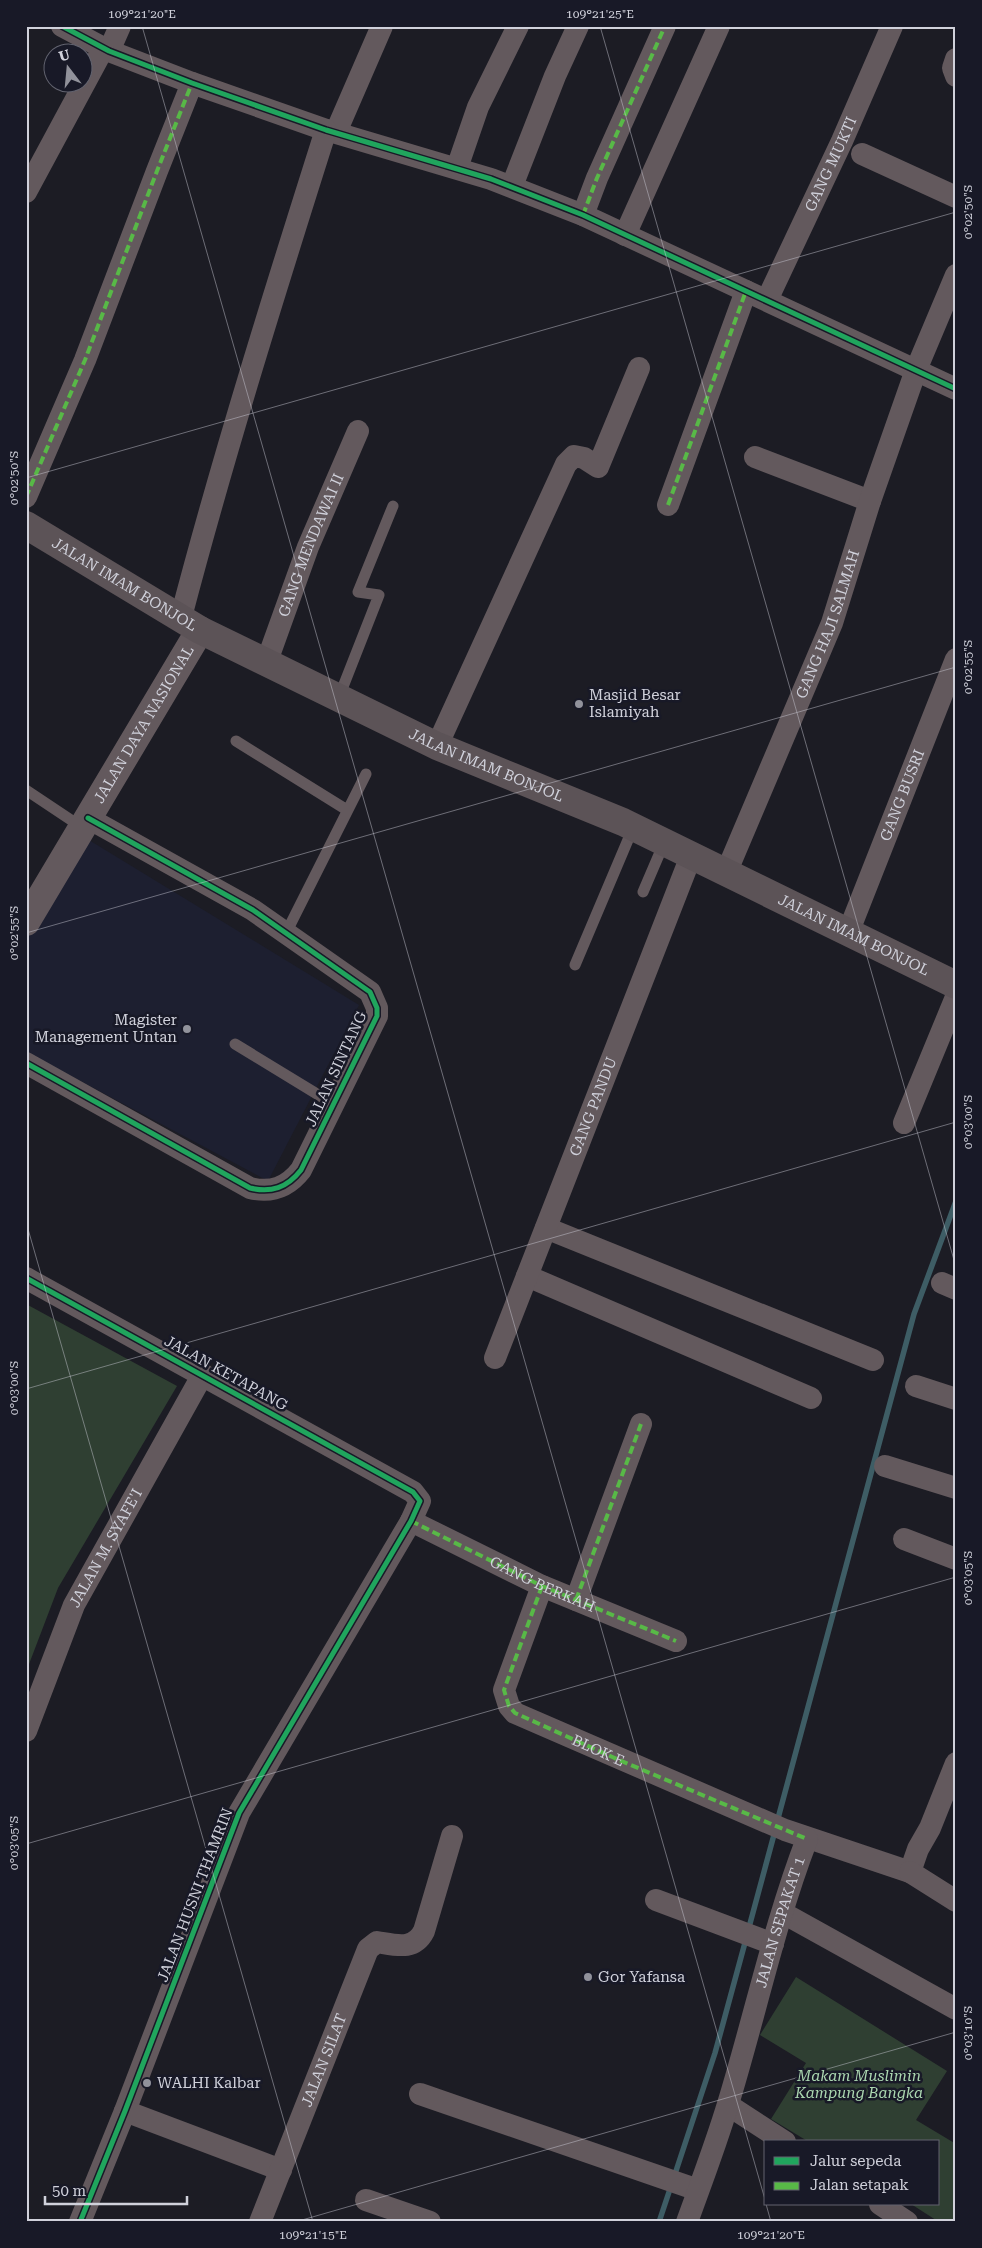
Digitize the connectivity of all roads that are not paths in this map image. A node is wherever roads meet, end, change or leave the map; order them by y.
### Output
1 (62, 26) edge
2 (120, 26) edge
3 (382, 26) edge
4 (518, 26) edge
5 (578, 26) edge
6 (665, 26) edge
7 (719, 26) edge
8 (892, 26) edge
9 (106, 50) junction
10 (956, 59) edge
11 (956, 76) edge
12 (192, 83) junction
13 (331, 131) junction
14 (862, 154) dead end
15 (457, 168) junction
16 (512, 186) junction
17 (26, 192) edge
18 (956, 197) edge
19 (582, 215) junction
20 (625, 235) junction
21 (956, 275) edge
22 (746, 291) junction
23 (767, 300) junction
24 (639, 368) dead end
25 (916, 370) junction
26 (956, 389) edge
27 (358, 432) dead end
28 (755, 457) dead end
29 (26, 497) edge
30 (870, 501) junction
31 (668, 505) dead end
32 (393, 506) dead end
33 (26, 525) edge
34 (191, 624) junction
35 (956, 658) edge
36 (267, 661) junction
37 (339, 697) junction
38 (236, 742) dead end
39 (437, 746) junction
40 (366, 774) dead end
41 (26, 790) edge
42 (347, 810) junction
43 (86, 823) junction
44 (633, 828) junction
45 (664, 843) junction
46 (691, 856) junction
47 (726, 873) junction
48 (643, 892) dead end
49 (26, 922) edge
50 (286, 933) junction
51 (848, 933) junction
52 (575, 964) dead end
53 (956, 985) edge
54 (956, 997) edge
55 (235, 1044) dead end
56 (26, 1063) edge
57 (335, 1106) junction
58 (904, 1122) dead end
59 (546, 1228) junction
60 (527, 1276) junction
61 (26, 1278) edge
62 (494, 1358) dead end
63 (873, 1360) dead end
64 (203, 1374) junction
65 (916, 1386) dead end
66 (810, 1398) dead end
67 (956, 1399) edge
68 (640, 1424) dead end
69 (885, 1466) dead end
70 (956, 1488) edge
71 (413, 1492) joint
72 (411, 1522) junction
73 (904, 1539) dead end
74 (956, 1559) edge
75 (542, 1586) junction
76 (576, 1600) junction
77 (676, 1641) dead end
78 (26, 1731) edge
79 (956, 1764) edge
80 (452, 1836) dead end
81 (807, 1839) junction
82 (910, 1872) junction
83 (656, 1900) dead end
84 (956, 1901) edge
85 (783, 1913) junction
86 (765, 1941) junction
87 (956, 2009) edge
88 (420, 2094) dead end
89 (728, 2105) junction
90 (125, 2111) junction
91 (781, 2140) edge
92 (281, 2170) junction
93 (680, 2184) junction
94 (366, 2200) dead end
95 (883, 2206) edge
96 (80, 2222) edge
97 (260, 2222) edge
98 (430, 2222) edge
99 (687, 2222) edge
100 (907, 2222) edge

1 - 9 street
2 - 9 street
3 - 13 street
4 - 15 street
5 - 16 street
6 - 19 street
7 - 20 street
8 - 23 street, GANG MUKTI
9 - 12 street
9 - 17 street
10 - 11 street
12 - 13 street
12 - 29 street
13 - 15 street
13 - 34 street
14 - 18 street
15 - 16 street
16 - 19 street
19 - 20 street
20 - 22 street
21 - 25 street, GANG HAJI SALMAH
22 - 23 street
22 - 31 street
23 - 25 street
24 - 39 street
25 - 26 street
25 - 30 street, GANG HAJI SALMAH
27 - 36 street, GANG MENDAWAI II
28 - 30 street
30 - 47 street, GANG HAJI SALMAH
32 - 37 lane
33 - 34 main road, JALAN IMAM BONJOL
34 - 36 main road, JALAN IMAM BONJOL
34 - 43 street, JALAN DAYA NASIONAL
35 - 51 street, GANG BUSRI
36 - 37 main road, JALAN IMAM BONJOL
37 - 39 main road, JALAN IMAM BONJOL
38 - 42 lane
39 - 44 main road, JALAN IMAM BONJOL
40 - 42 lane
41 - 43 lane
42 - 50 lane
43 - 49 street, JALAN DAYA NASIONAL
43 - 50 street, JALAN SINTANG
44 - 45 main road, JALAN IMAM BONJOL
44 - 52 lane
45 - 46 main road, JALAN IMAM BONJOL
45 - 48 lane
46 - 47 main road, JALAN IMAM BONJOL
46 - 59 street, GANG PANDU
47 - 51 main road, JALAN IMAM BONJOL
50 - 57 street, JALAN SINTANG
51 - 53 main road, JALAN IMAM BONJOL
54 - 58 street
55 - 57 lane
56 - 57 street, JALAN SINTANG
59 - 60 street, GANG PANDU
59 - 63 street
60 - 62 street, GANG PANDU
60 - 66 street
61 - 64 street, JALAN KETAPANG
64 - 71 street, JALAN KETAPANG
64 - 78 street, JALAN M. SYAFE'I
65 - 67 street
68 - 76 street
69 - 70 street
71 - 72 street, JALAN HUSNI THAMRIN
72 - 75 street, GANG BERKAH
72 - 90 street, JALAN HUSNI THAMRIN
73 - 74 street
75 - 76 street, GANG BERKAH
75 - 81 street, BLOK E
76 - 77 street, GANG BERKAH
79 - 82 street
80 - 92 street, JALAN SILAT
81 - 82 street, JALAN SEPAKAT 1
81 - 85 street, JALAN SEPAKAT 1
82 - 84 street, JALAN SEPAKAT 1
83 - 86 street
85 - 86 street, JALAN SEPAKAT 1
85 - 87 street
86 - 89 street, JALAN SEPAKAT 1
88 - 93 street
89 - 91 street
89 - 93 street, JALAN SEPAKAT 1
90 - 92 street
90 - 96 street, JALAN HUSNI THAMRIN
92 - 97 street, JALAN SILAT
93 - 99 street, JALAN SEPAKAT 1
94 - 98 street
95 - 100 street

